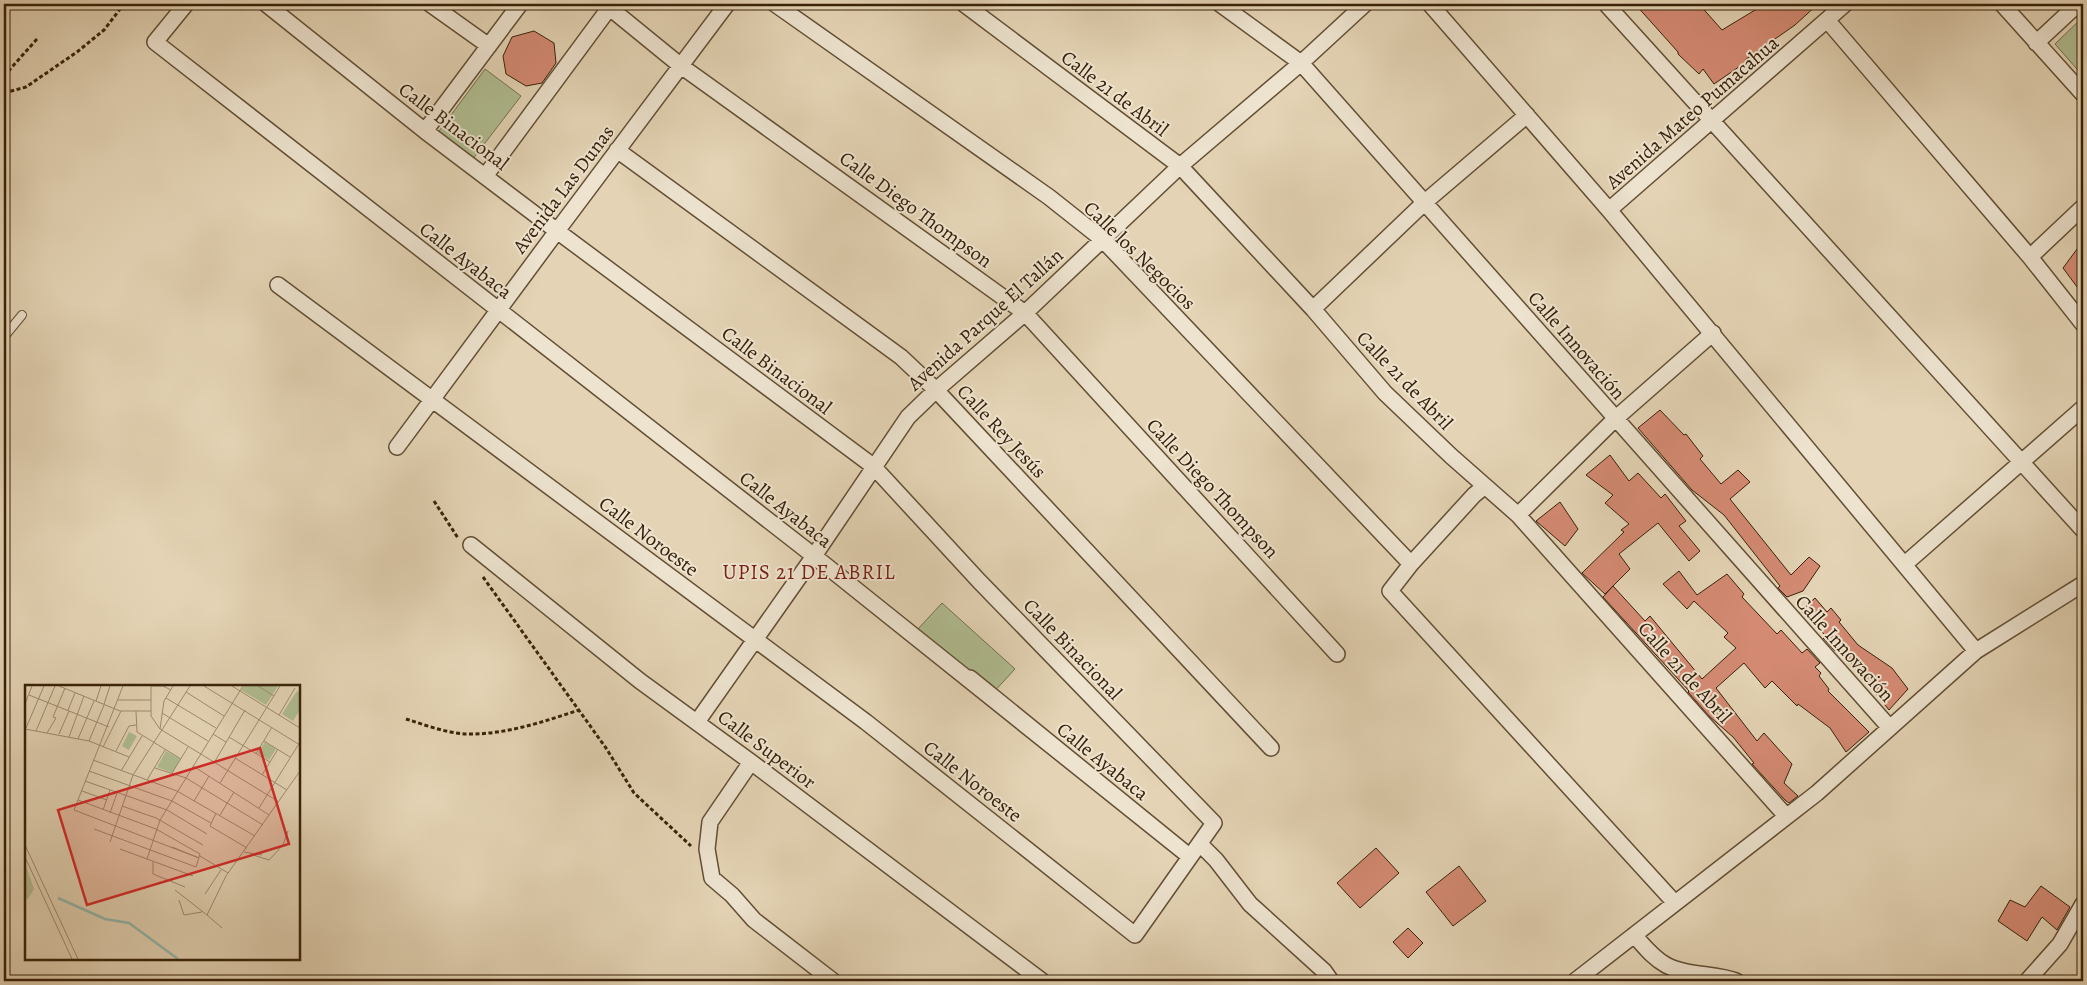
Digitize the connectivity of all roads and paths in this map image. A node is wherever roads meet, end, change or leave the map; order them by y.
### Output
1 (124, 4) edge
2 (186, 4) edge
3 (266, 4) edge
4 (430, 4) edge
5 (520, 4) edge
6 (727, 4) edge
7 (775, 4) edge
8 (964, 4) edge
9 (1220, 4) edge
10 (1365, 4) edge
11 (1430, 4) edge
12 (1846, 4) edge
13 (2002, 4) edge
14 (2078, 4) edge
15 (1610, 5) edge
16 (608, 6) edge
17 (1827, 20) junction
18 (37, 38) dead end
19 (2036, 43) junction
20 (489, 46) junction
21 (1301, 63) junction
22 (681, 66) junction
23 (4, 76) edge
24 (4, 93) edge
25 (2083, 94) edge
26 (1527, 115) junction
27 (1711, 121) junction
28 (426, 131) junction
29 (617, 150) junction
30 (1180, 166) junction
31 (486, 175) junction
32 (1425, 202) junction
33 (2083, 206) edge
34 (1609, 210) junction
35 (557, 231) junction
36 (1102, 239) junction
37 (2030, 257) junction
38 (278, 285) dead end
39 (1313, 309) junction
40 (498, 310) junction
41 (1025, 313) junction
42 (22, 316) dead end
43 (2083, 324) edge
44 (1712, 334) junction
45 (4, 337) edge
46 (936, 390) junction
47 (433, 399) junction
48 (2083, 408) edge
49 (1615, 419) junction
50 (397, 447) dead end
51 (2022, 462) junction
52 (874, 466) junction
53 (1485, 486) junction
54 (434, 501) dead end
55 (1518, 515) junction
56 (2083, 530) edge
57 (467, 545) joint
58 (814, 556) junction
59 (1411, 564) junction
60 (1905, 564) junction
61 (482, 577) dead end
62 (2083, 584) edge
63 (755, 640) junction
64 (1976, 652) junction
65 (1337, 654) dead end
66 (970, 678) dead end
67 (579, 710) junction
68 (406, 719) dead end
69 (697, 722) junction
70 (1890, 728) junction
71 (1271, 748) dead end
72 (751, 762) junction
73 (1786, 816) junction
74 (1204, 848) dead end
75 (1189, 856) junction
76 (710, 863) junction
77 (1676, 903) junction
78 (2083, 904) edge
79 (1634, 935) junction
80 (1689, 971) junction
81 (833, 981) edge
82 (1042, 981) edge
83 (1331, 981) edge
84 (1576, 981) edge
85 (1701, 981) edge
86 (1736, 981) edge
87 (2027, 981) edge

1 - 24 path
2 - 40 street, Calle Ayabaca
3 - 28 street, Calle Binacional
4 - 20 street
5 - 20 street
6 - 22 street, Avenida Las Dunas
7 - 36 street, Calle los Negocios
8 - 30 street, Calle 21 de Abril
9 - 21 street, Calle Innovación
10 - 21 street, Avenida Parque El Tallán
11 - 26 street
12 - 17 street, Avenida Mateo Pumacahua
13 - 19 street
14 - 19 street
15 - 27 street
16 - 22 street, Calle Diego Thompson
16 - 31 street
17 - 27 street, Avenida Mateo Pumacahua
17 - 37 street
18 - 23 path
19 - 25 street
20 - 28 street
21 - 30 street, Avenida Parque El Tallán
21 - 32 street, Calle Innovación
22 - 29 street, Avenida Las Dunas
22 - 41 street, Calle Diego Thompson
26 - 32 street
26 - 34 street
27 - 34 street, Avenida Mateo Pumacahua
27 - 51 street
28 - 31 street, Calle Binacional
29 - 35 street, Avenida Las Dunas
29 - 46 street, Calle Rey Jesús
30 - 36 street, Avenida Parque El Tallán
30 - 39 street, Calle 21 de Abril
31 - 35 street, Calle Binacional
32 - 39 street
32 - 49 street, Calle Innovación
33 - 37 street
34 - 44 street
35 - 40 street, Avenida Las Dunas
35 - 52 street, Calle Binacional
36 - 41 street, Avenida Parque El Tallán
36 - 59 street, Calle los Negocios
37 - 43 street
38 - 47 street, Calle Noroeste
39 - 53 street, Calle 21 de Abril
40 - 47 street, Avenida Las Dunas
40 - 58 street, Calle Ayabaca
41 - 46 street, Avenida Parque El Tallán
41 - 65 street, Calle Diego Thompson
42 - 45 lane
44 - 49 street
44 - 60 street
46 - 52 street, Avenida Parque El Tallán
46 - 71 street, Calle Rey Jesús
47 - 50 street, Avenida Las Dunas
47 - 63 street, Calle Noroeste
48 - 51 street
49 - 55 street
49 - 70 street, Calle Innovación
51 - 56 street
51 - 60 street
52 - 58 street, Avenida Parque El Tallán
52 - 75 street, Calle Binacional
53 - 55 street, Calle 21 de Abril
53 - 59 street
54 - 57 path
55 - 73 street, Calle 21 de Abril
57 - 69 street, Calle Superior
58 - 63 street, Avenida Parque El Tallán
58 - 75 street, Calle Ayabaca
59 - 77 street
60 - 64 street
61 - 67 path
62 - 64 street
63 - 69 street, Avenida Parque El Tallán
63 - 75 street, Calle Noroeste
64 - 70 street
66 - 75 street, Calle Ayabaca
67 - 68 path
67 - 76 path
69 - 72 street, Calle Superior
70 - 73 street
72 - 76 street
72 - 82 street, Calle Superior
73 - 77 street
74 - 83 street
76 - 81 street
77 - 79 street
78 - 87 street
79 - 80 street
79 - 84 street
80 - 85 street
80 - 86 street

